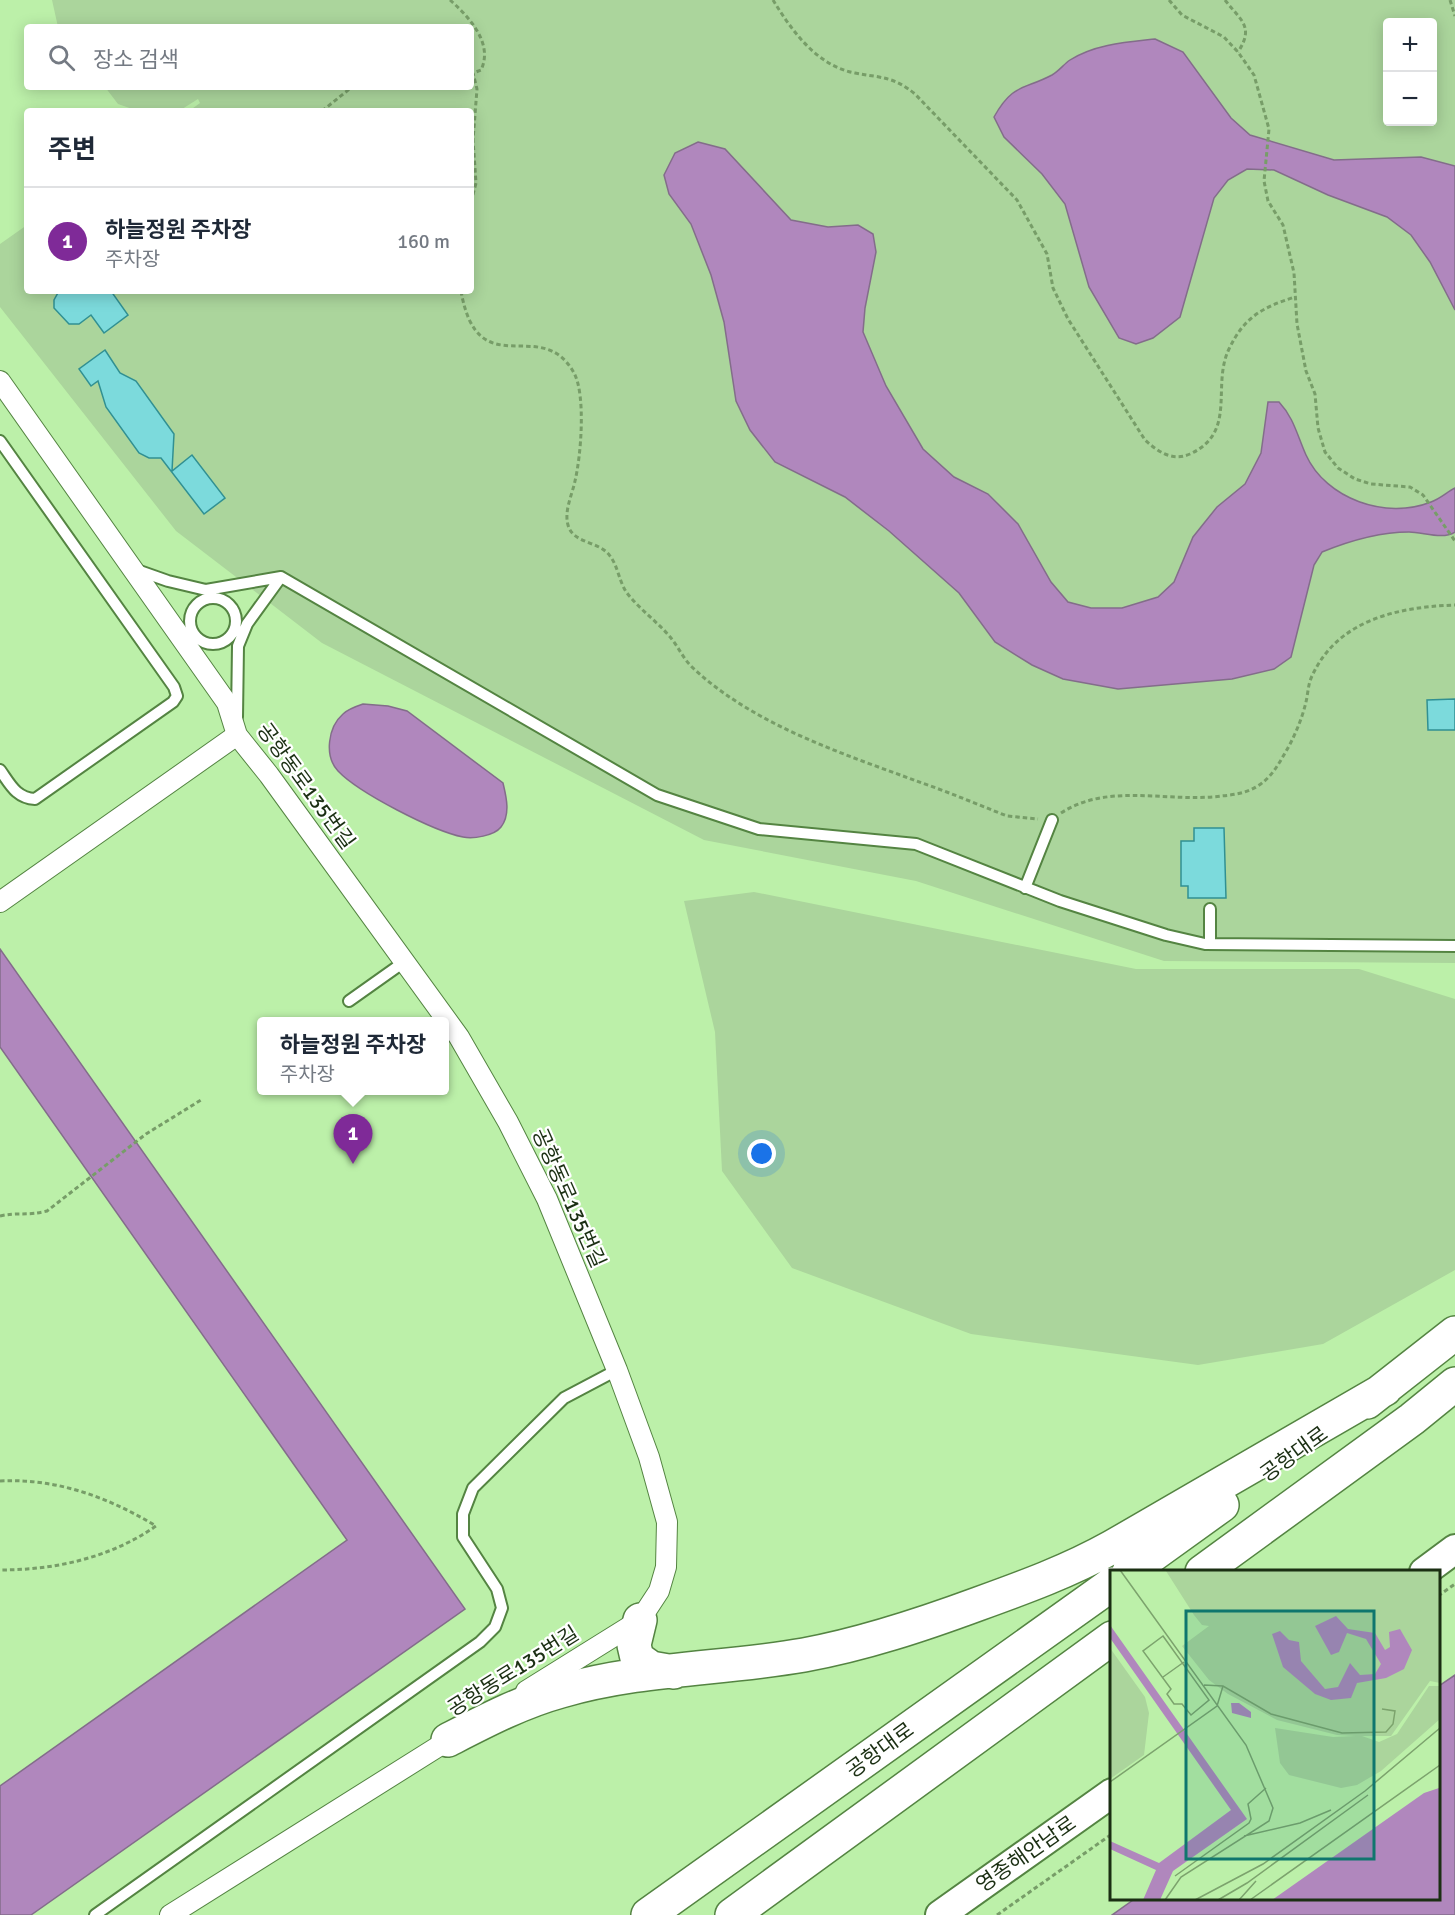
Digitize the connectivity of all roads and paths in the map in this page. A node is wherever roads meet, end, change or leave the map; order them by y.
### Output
1 (450, 0) edge
2 (773, 0) edge
3 (1169, 0) edge
4 (1225, 0) edge
5 (1450, 0) edge
6 (1455, 16) edge
7 (472, 24) edge
8 (474, 26) edge
9 (1238, 52) junction
10 (474, 73) edge
11 (474, 80) edge
12 (348, 90) edge
13 (326, 108) edge
14 (474, 127) edge
15 (474, 154) edge
16 (474, 191) edge
17 (462, 294) edge
18 (1295, 297) junction
19 (0, 381) edge
20 (0, 441) edge
21 (1455, 541) edge
22 (132, 568) junction
23 (281, 577) junction
24 (206, 595) junction
25 (1455, 605) edge
26 (237, 634) junction
27 (190, 638) junction
28 (237, 735) junction
29 (0, 770) edge
30 (1052, 820) junction
31 (1025, 888) junction
32 (0, 902) edge
33 (1210, 909) dead end
34 (1210, 944) junction
35 (1455, 946) edge
36 (404, 962) junction
37 (349, 1001) dead end
38 (444, 1017) edge
39 (449, 1023) edge
40 (201, 1100) dead end
41 (0, 1216) edge
42 (1455, 1333) edge
43 (617, 1370) junction
44 (1455, 1384) edge
45 (1385, 1389) junction
46 (0, 1481) edge
47 (1455, 1549) edge
48 (0, 1570) edge
49 (1132, 1570) edge
50 (1205, 1570) edge
51 (1427, 1570) edge
52 (1455, 1584) edge
53 (1110, 1585) edge
54 (1440, 1595) edge
55 (640, 1620) junction
56 (1110, 1639) edge
57 (675, 1672) junction
58 (448, 1740) junction
59 (1110, 1794) edge
60 (1110, 1835) edge
61 (95, 1915) edge
62 (170, 1915) edge
63 (648, 1915) edge
64 (732, 1915) edge
65 (940, 1915) edge
66 (997, 1915) edge

1 - 7 path
2 - 18 path
3 - 9 path
4 - 9 path
5 - 6 path
8 - 10 path
9 - 18 path
11 - 14 path
12 - 13 path
15 - 16 path
17 - 30 path
18 - 21 path
19 - 22 street, 공항동로135번길
20 - 29 lane
22 - 24 lane
22 - 27 street, 공항동로135번길
23 - 24 lane
23 - 26 lane
23 - 31 lane
24 - 26 lane
24 - 27 lane
25 - 30 path
26 - 27 lane
26 - 28 lane
27 - 28 street, 공항동로135번길
28 - 32 street
28 - 36 street, 공항동로135번길
30 - 31 lane
31 - 34 lane
33 - 34 lane
34 - 35 lane
36 - 37 lane
36 - 38 street, 공항동로135번길
39 - 43 street, 공항동로135번길
40 - 41 path
42 - 45 highway, 공항대로
43 - 55 street, 공항동로135번길
43 - 61 lane
44 - 50 highway, 공항대로
45 - 49 highway, 공항대로
45 - 57 highway
46 - 48 path
47 - 51 main road
52 - 54 path
53 - 63 highway, 공항대로
55 - 57 highway
55 - 58 street, 공항동로135번길
56 - 64 highway
57 - 58 highway
58 - 62 street, 공항동로135번길
59 - 65 main road, 영종해안남로
60 - 66 path

